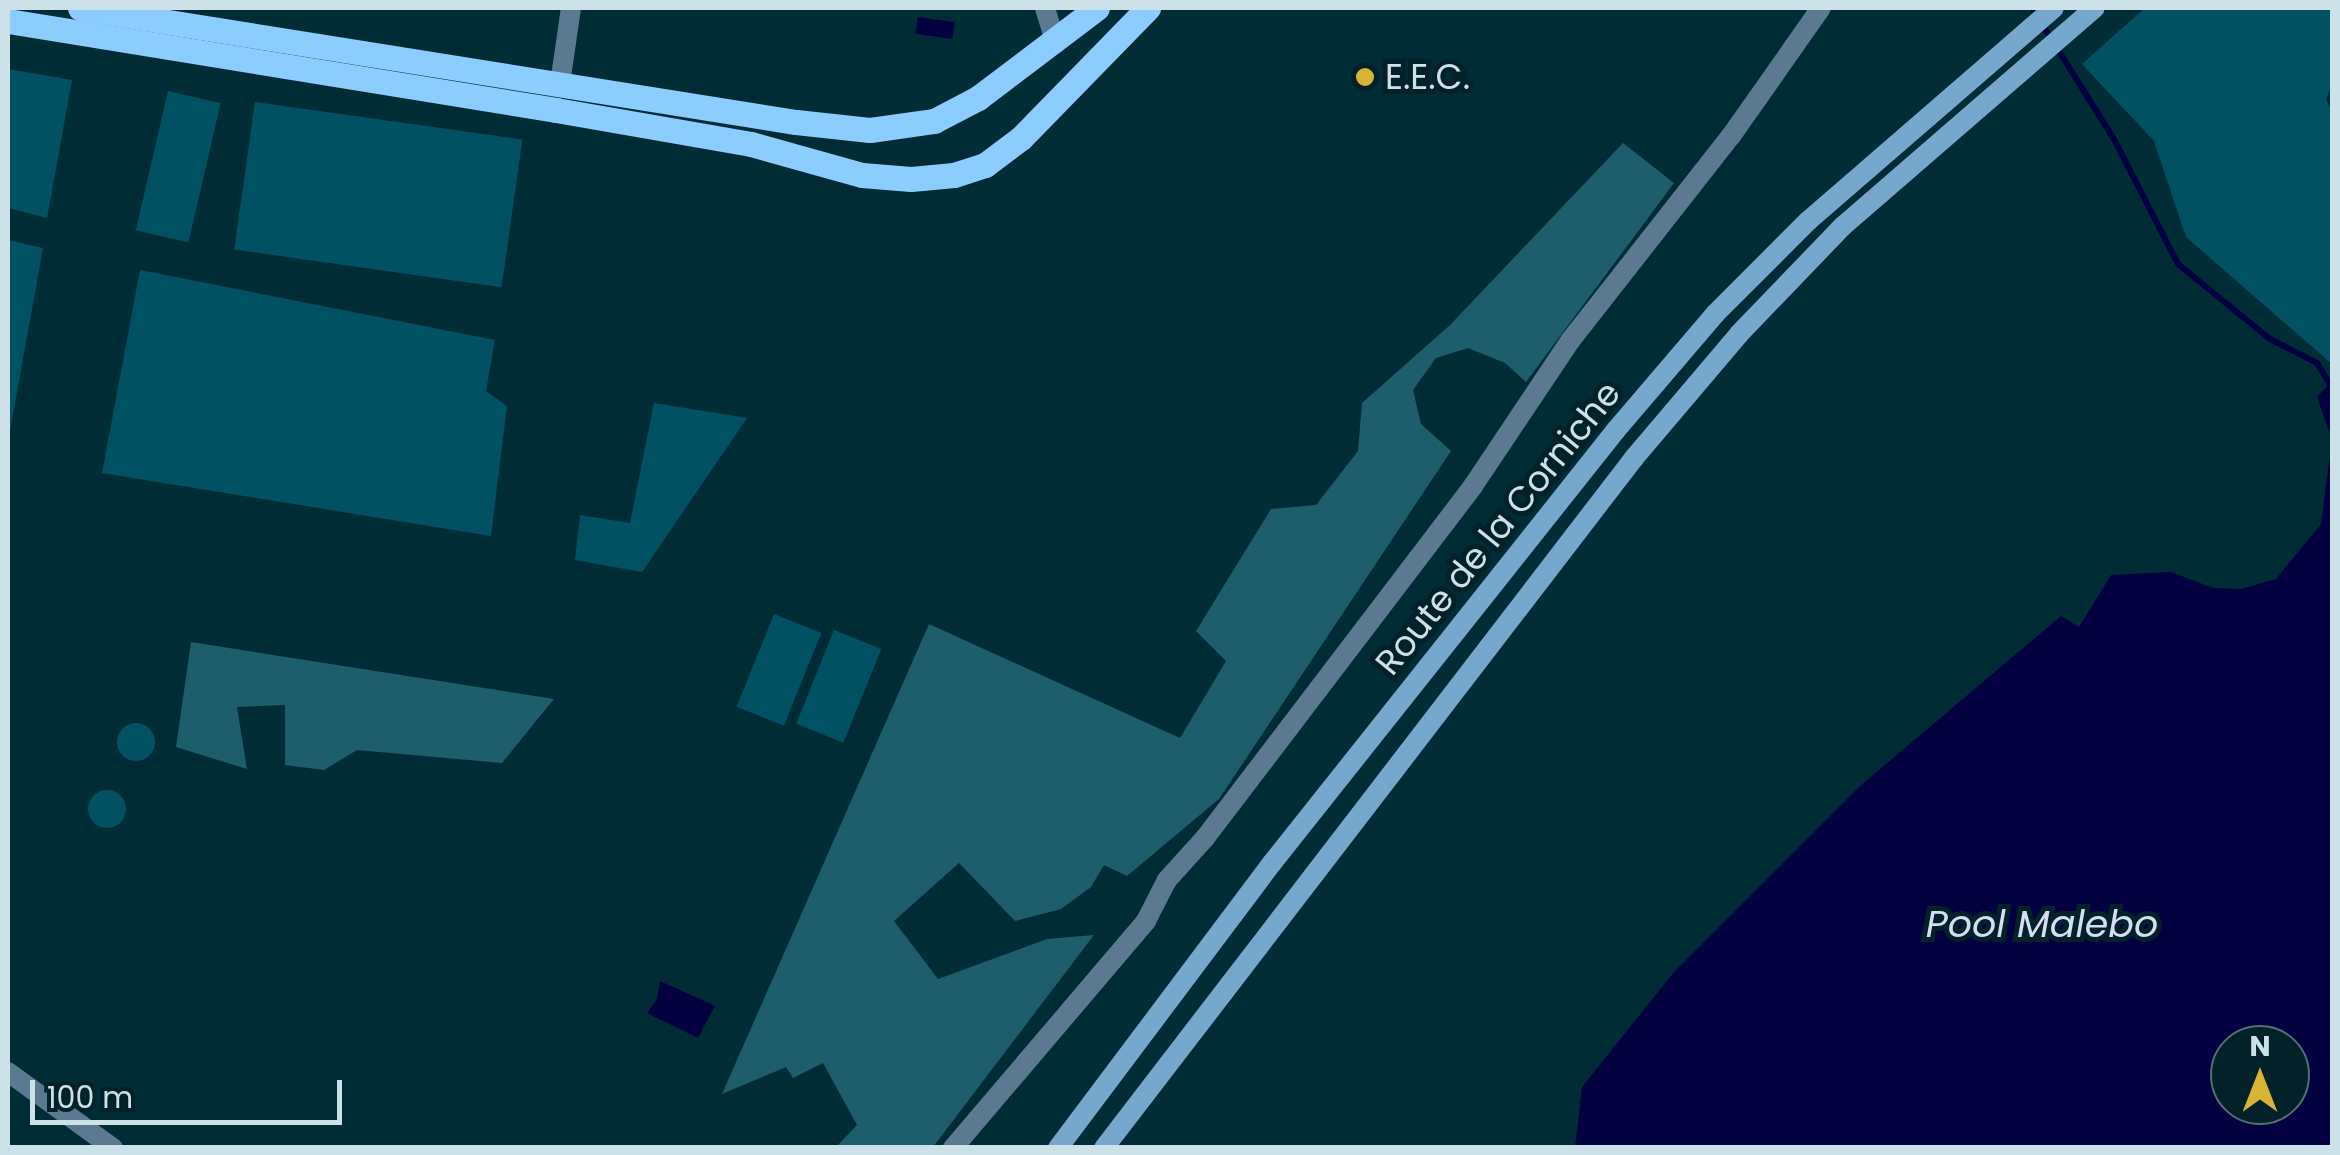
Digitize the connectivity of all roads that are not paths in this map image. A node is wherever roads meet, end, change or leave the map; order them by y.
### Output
1 (570, 8) edge
2 (1045, 8) edge
3 (1097, 8) edge
4 (1148, 8) edge
5 (1821, 8) edge
6 (2054, 8) edge
7 (2096, 8) edge
8 (95, 15) edge
9 (8, 22) edge
10 (1056, 43) junction
11 (560, 84) junction
12 (8, 1072) edge
13 (113, 1148) edge
14 (953, 1148) edge
15 (1058, 1148) edge
16 (1104, 1148) edge

1 - 11 street
2 - 10 street
3 - 10 main road
4 - 8 main road
5 - 14 street
6 - 15 main road, Route de la Corniche
7 - 16 main road, Route de la Corniche
8 - 9 main road
8 - 11 main road
10 - 11 main road
12 - 13 street

